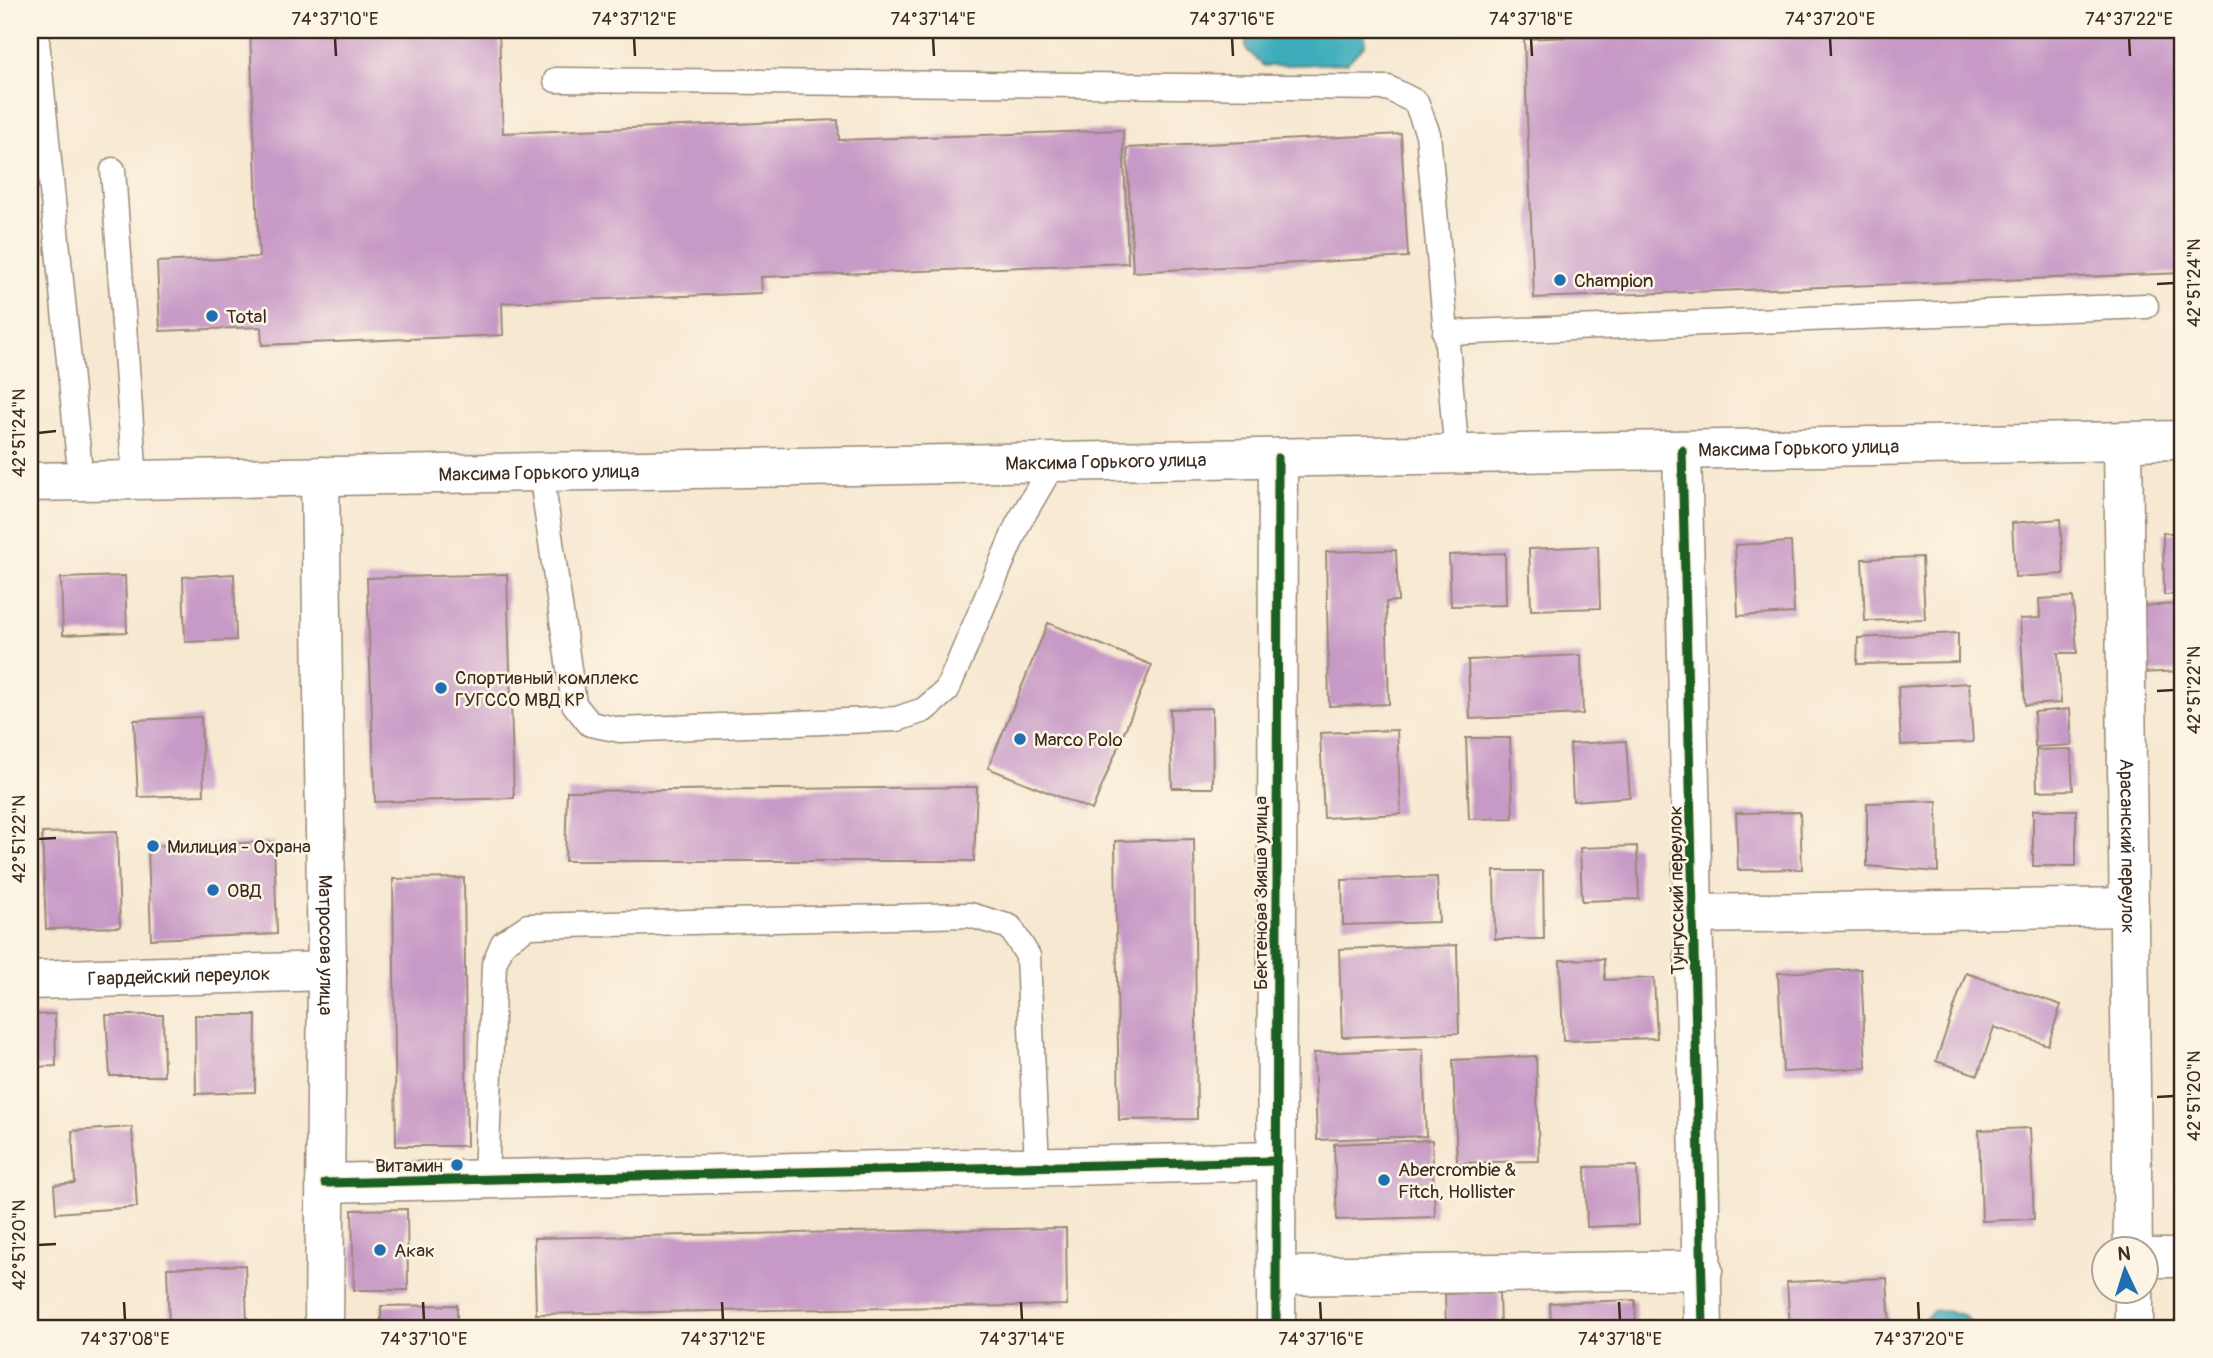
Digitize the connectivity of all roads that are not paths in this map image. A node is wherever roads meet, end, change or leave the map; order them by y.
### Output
1 (36, 30) edge
2 (556, 80) dead end
3 (113, 170) dead end
4 (2146, 306) dead end
5 (1445, 333) junction
6 (2183, 440) edge
7 (2123, 442) junction
8 (1682, 450) junction
9 (1457, 454) junction
10 (1278, 458) junction
11 (1054, 462) junction
12 (541, 472) junction
13 (320, 476) junction
14 (135, 480) junction
15 (81, 481) junction
16 (30, 482) edge
17 (2129, 907) junction
18 (1695, 914) junction
19 (327, 971) junction
20 (30, 980) edge
21 (1277, 1161) junction
22 (1037, 1167) junction
23 (486, 1180) junction
24 (325, 1183) junction
25 (2133, 1236) edge
26 (2160, 1258) edge
27 (2183, 1258) edge
28 (1703, 1270) junction
29 (1277, 1276) junction
30 (2134, 1306) edge
31 (324, 1328) edge
32 (1276, 1328) edge
33 (1703, 1328) edge
34 (2134, 1328) edge

1 - 15 lane
2 - 5 lane
3 - 14 lane
4 - 5 lane
5 - 9 lane
6 - 7 street, Максима Горького улица
7 - 8 street, Максима Горького улица
7 - 17 street, Арасанский переулок
8 - 9 street, Максима Горького улица
8 - 18 street, Тунгусский переулок
9 - 10 street, Максима Горького улица
10 - 11 street, Максима Горького улица
10 - 21 street, Бектенова Зияша улица
11 - 12 street, Максима Горького улица
11 - 12 lane
12 - 13 street, Максима Горького улица
13 - 14 street, Максима Горького улица
13 - 19 street, Матросова улица
14 - 15 street, Максима Горького улица
15 - 16 street, Максима Горького улица
17 - 18 street
17 - 25 street, Арасанский переулок
18 - 28 street, Тунгусский переулок
19 - 20 street, Гвардейский переулок
19 - 24 street, Матросова улица
21 - 22 street
21 - 29 street, Бектенова Зияша улица
22 - 23 street
22 - 23 lane
23 - 24 street
24 - 31 street, Матросова улица
26 - 27 street
28 - 29 street
28 - 33 street, Тунгусский переулок
29 - 32 street, Бектенова Зияша улица
30 - 34 street

